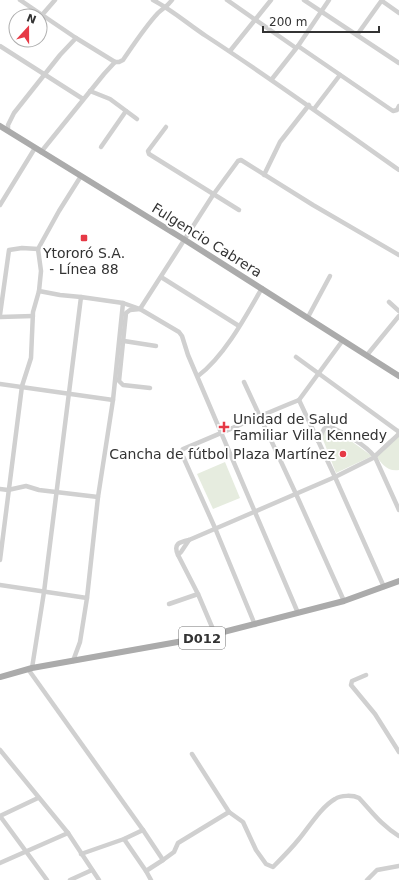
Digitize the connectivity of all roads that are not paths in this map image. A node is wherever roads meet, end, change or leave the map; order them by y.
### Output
1 (20, 0) edge
2 (55, 0) edge
3 (153, 0) edge
4 (172, 0) edge
5 (227, 0) edge
6 (271, 0) edge
7 (304, 0) edge
8 (329, 0) edge
9 (382, 0) edge
10 (166, 7) junction
11 (32, 8) edge
12 (48, 8) edge
13 (322, 12) junction
14 (399, 13) edge
15 (48, 19) edge
16 (255, 20) junction
17 (357, 35) junction
18 (76, 38) junction
19 (0, 46) edge
20 (297, 47) junction
21 (230, 51) junction
22 (115, 62) junction
23 (399, 63) edge
24 (45, 74) junction
25 (340, 75) junction
26 (272, 79) junction
27 (90, 91) junction
28 (83, 99) junction
29 (309, 105) junction
30 (399, 106) edge
31 (314, 109) junction
32 (126, 111) junction
33 (137, 119) dead end
34 (0, 126) edge
35 (166, 127) dead end
36 (8, 131) junction
37 (101, 147) dead end
38 (34, 148) junction
39 (41, 152) junction
40 (399, 170) edge
41 (264, 175) junction
42 (80, 176) junction
43 (214, 195) junction
44 (0, 205) edge
45 (239, 210) dead end
46 (185, 240) junction
47 (38, 249) junction
48 (399, 255) edge
49 (330, 276) dead end
50 (161, 277) junction
51 (262, 288) junction
52 (39, 291) junction
53 (81, 297) junction
54 (388, 302) dead end
55 (123, 303) junction
56 (140, 309) junction
57 (399, 311) edge
58 (0, 316) edge
59 (33, 316) junction
60 (399, 316) edge
61 (308, 317) junction
62 (239, 326) junction
63 (343, 340) junction
64 (124, 341) junction
65 (156, 346) dead end
66 (367, 355) junction
67 (296, 357) dead end
68 (319, 374) junction
69 (198, 376) junction
70 (399, 376) edge
71 (244, 382) dead end
72 (0, 384) edge
73 (22, 386) junction
74 (150, 388) dead end
75 (69, 393) junction
76 (113, 400) junction
77 (299, 400) junction
78 (260, 415) junction
79 (222, 433) junction
80 (399, 433) edge
81 (318, 441) junction
82 (375, 457) junction
83 (335, 477) junction
84 (0, 489) edge
85 (8, 490) junction
86 (57, 492) junction
87 (296, 494) junction
88 (98, 497) junction
89 (399, 510) edge
90 (256, 511) junction
91 (215, 528) junction
92 (189, 540) junction
93 (178, 555) junction
94 (0, 560) edge
95 (399, 582) edge
96 (0, 585) edge
97 (384, 587) junction
98 (44, 592) junction
99 (198, 594) junction
100 (87, 598) junction
101 (344, 601) junction
102 (169, 604) dead end
103 (298, 613) junction
104 (255, 625) junction
105 (215, 634) junction
106 (73, 661) junction
107 (30, 669) junction
108 (366, 675) dead end
109 (0, 677) edge
110 (0, 750) edge
111 (399, 752) edge
112 (192, 754) dead end
113 (38, 798) junction
114 (229, 812) junction
115 (143, 830) junction
116 (68, 833) junction
117 (399, 836) edge
118 (124, 839) junction
119 (26, 852) junction
120 (81, 854) junction
121 (163, 860) junction
122 (0, 862) edge
123 (399, 866) edge
124 (92, 870) junction
125 (146, 871) junction
126 (47, 880) edge
127 (70, 880) edge
128 (99, 880) edge
129 (152, 880) edge
130 (367, 880) edge

1 - 11 street
2 - 12 street
3 - 10 street
4 - 10 street
5 - 16 street
6 - 16 street
7 - 13 street
8 - 13 street
9 - 14 street
9 - 17 street
10 - 21 street
10 - 22 street
13 - 17 street
13 - 20 street
15 - 18 street
16 - 20 street
16 - 21 street
17 - 23 street
18 - 22 street
18 - 24 street
19 - 24 street
20 - 25 street
20 - 26 street
21 - 26 street
22 - 27 street
24 - 28 street
24 - 36 street
25 - 30 street
25 - 31 street
26 - 29 street
27 - 28 street
27 - 32 street
28 - 39 street
29 - 31 street
29 - 41 street
31 - 40 street
32 - 33 street
32 - 37 street
34 - 36 main road, Fulgencio Cabrera
35 - 43 street
36 - 38 main road, Fulgencio Cabrera
38 - 39 main road, Fulgencio Cabrera
38 - 44 street
39 - 42 main road, Fulgencio Cabrera
41 - 43 street
41 - 48 street
42 - 46 main road, Fulgencio Cabrera
42 - 47 street
43 - 45 street
43 - 46 street
46 - 50 street
46 - 51 main road, Fulgencio Cabrera
47 - 52 street
47 - 58 street
49 - 61 street
50 - 56 street
50 - 62 street
51 - 61 main road, Fulgencio Cabrera
51 - 62 street
52 - 53 street
52 - 59 street
53 - 55 street
53 - 75 street
54 - 57 street
55 - 56 street
55 - 76 street
56 - 64 street
56 - 69 street
58 - 59 street
59 - 73 street
60 - 66 street
61 - 63 main road, Fulgencio Cabrera
62 - 69 street
63 - 66 main road, Fulgencio Cabrera
63 - 68 street
64 - 65 street
64 - 74 street
66 - 70 main road, Fulgencio Cabrera
67 - 68 street
68 - 77 street
68 - 80 street
69 - 79 street
71 - 78 street
72 - 73 street
73 - 75 street
73 - 85 street
75 - 76 street
75 - 86 street
76 - 88 street
77 - 78 street
77 - 81 street
78 - 79 street
78 - 87 street
79 - 90 street
79 - 91 street
80 - 82 street
81 - 82 street
81 - 83 street
82 - 83 street
82 - 89 street
83 - 87 street
83 - 97 street
84 - 85 street
85 - 86 street
85 - 94 street
86 - 88 street
86 - 98 street
87 - 90 street
87 - 101 street
88 - 100 street
90 - 91 street
90 - 103 street
91 - 92 street
91 - 104 street
92 - 93 street
92 - 93 street
93 - 99 street
95 - 97 main road, D012
96 - 98 street
97 - 101 main road, D012
98 - 100 street
98 - 107 street
99 - 102 street
99 - 105 street
100 - 106 street
101 - 103 main road, D012
103 - 104 main road, D012
104 - 105 main road, D012
105 - 106 main road, D012
106 - 107 main road, D012
107 - 109 main road, D012
107 - 115 street
108 - 111 street
110 - 113 street
112 - 114 street
113 - 116 street
113 - 119 street
114 - 117 street
114 - 121 street
115 - 118 street
115 - 121 street
116 - 119 street
116 - 120 street
118 - 120 street
118 - 125 street
119 - 122 street
119 - 126 street
120 - 124 street
121 - 125 street
123 - 130 street
124 - 127 street
124 - 128 street
125 - 129 street

